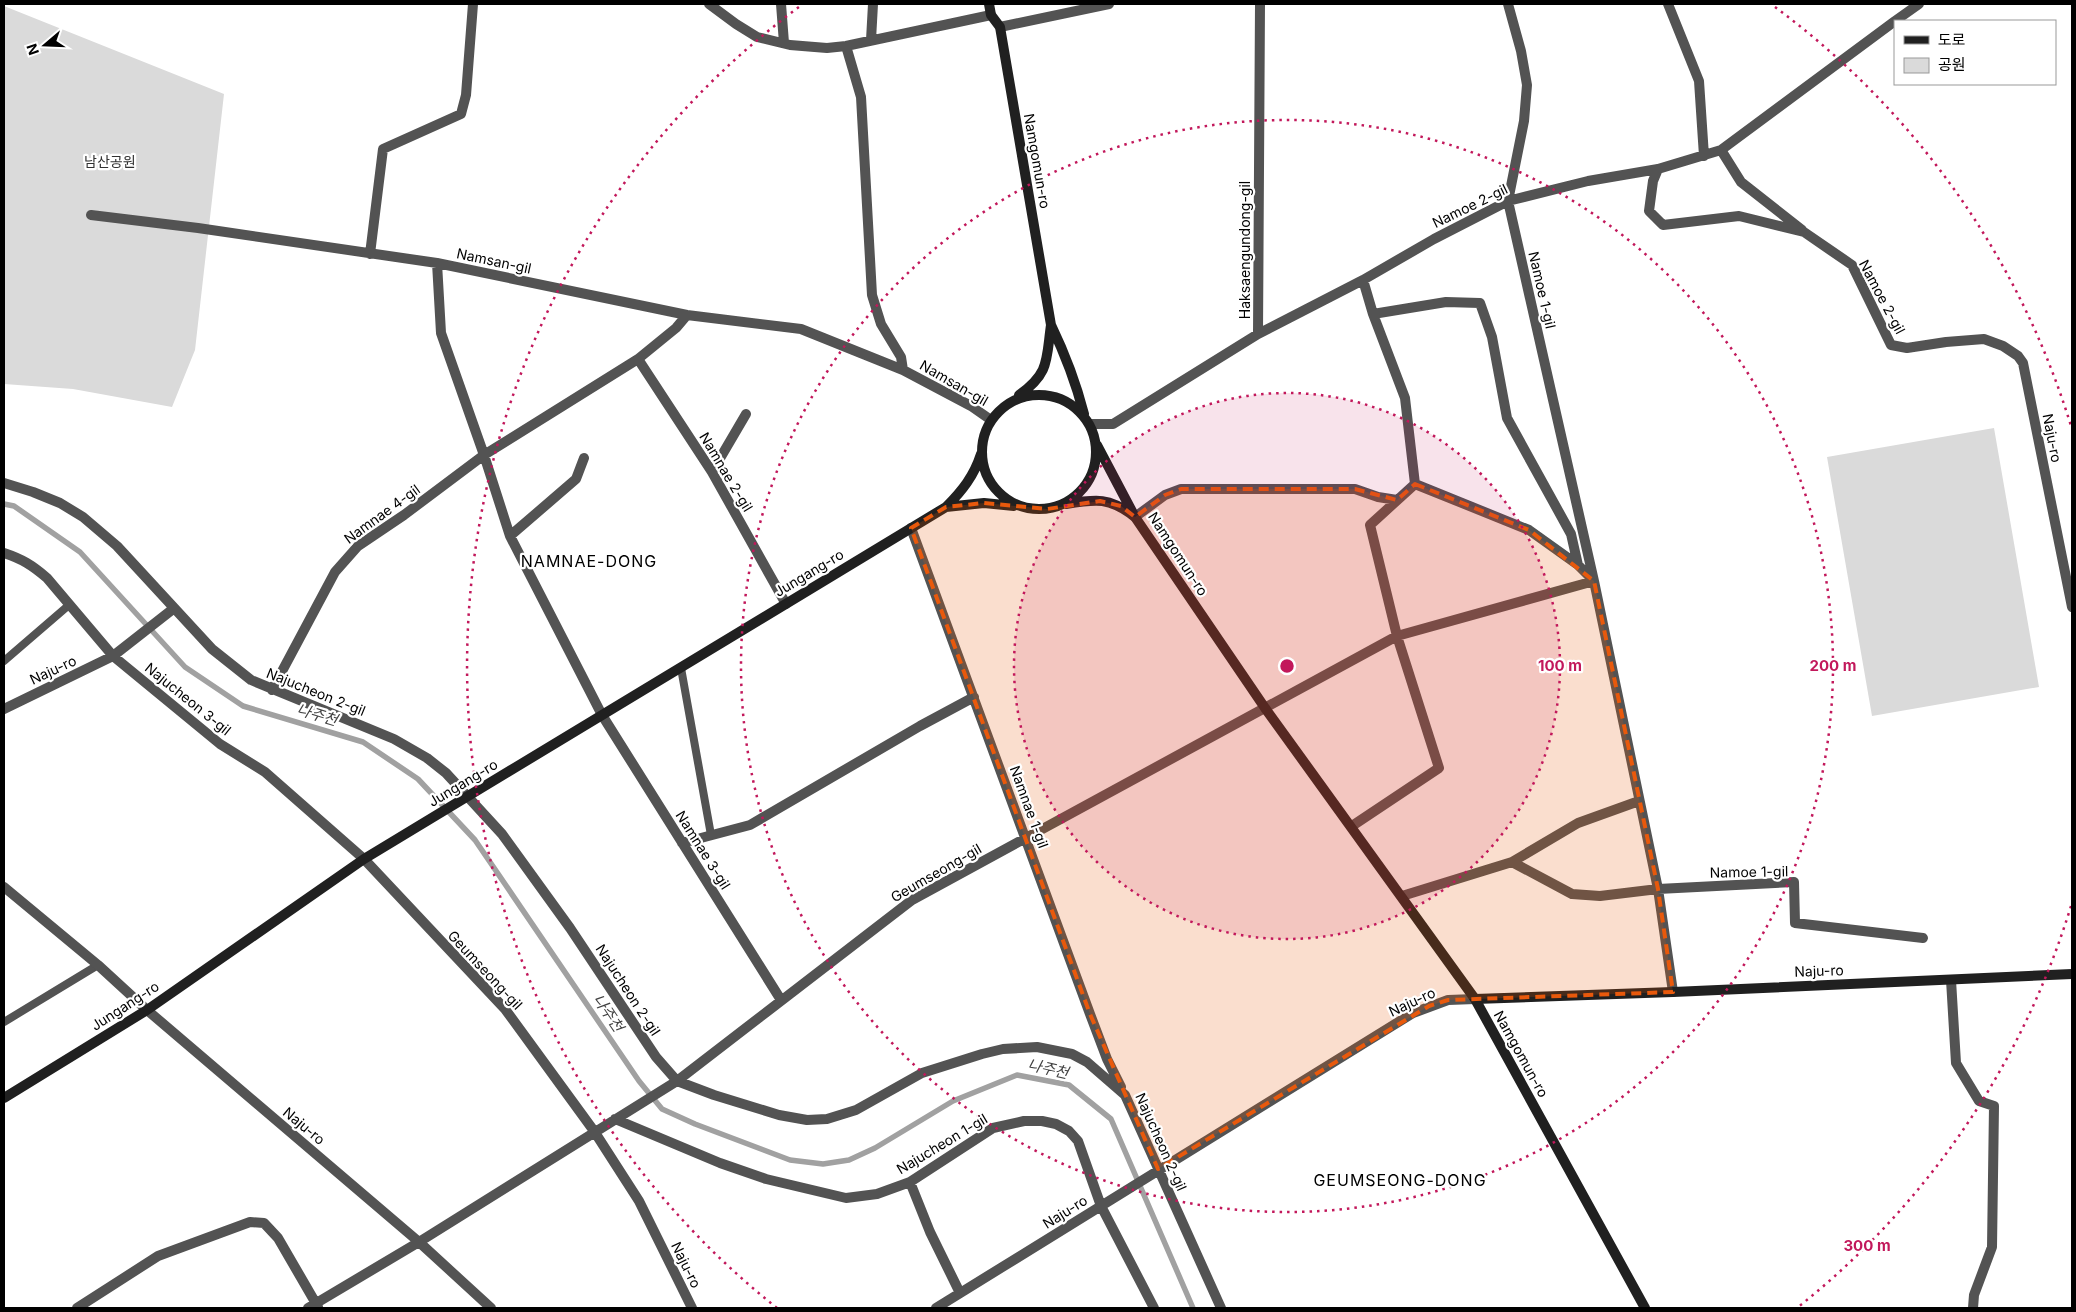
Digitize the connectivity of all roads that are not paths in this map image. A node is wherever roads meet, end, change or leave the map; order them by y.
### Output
1 (473, 4) edge
2 (709, 4) edge
3 (780, 4) edge
4 (873, 4) edge
5 (989, 4) edge
6 (1109, 4) edge
7 (1260, 4) edge
8 (1508, 4) edge
9 (1668, 4) edge
10 (1919, 4) edge
11 (991, 15) junction
12 (1896, 20) edge
13 (1894, 22) edge
14 (1000, 27) junction
15 (871, 40) junction
16 (784, 43) junction
17 (846, 46) junction
18 (1721, 150) junction
19 (1704, 156) junction
20 (1658, 169) junction
21 (1508, 201) junction
22 (91, 216) dead end
23 (1804, 232) junction
24 (370, 254) junction
25 (437, 263) junction
26 (1363, 280) junction
27 (1373, 314) junction
28 (687, 315) junction
29 (1051, 326) junction
30 (1258, 334) junction
31 (638, 359) junction
32 (2023, 363) joint
33 (903, 370) junction
34 (1008, 403) junction
35 (746, 414) dead end
36 (991, 420) junction
37 (1087, 421) junction
38 (1096, 442) junction
39 (981, 453) junction
40 (484, 455) junction
41 (584, 458) dead end
42 (712, 472) junction
43 (4, 483) edge
44 (1415, 484) junction
45 (1397, 500) junction
46 (1065, 504) junction
47 (946, 508) junction
48 (1029, 509) junction
49 (1135, 517) junction
50 (911, 528) junction
51 (510, 536) junction
52 (4, 553) edge
53 (1578, 565) junction
54 (1594, 581) junction
55 (786, 604) junction
56 (69, 605) junction
57 (2072, 607) edge
58 (173, 609) junction
59 (1397, 636) junction
60 (113, 656) junction
61 (4, 661) edge
62 (682, 668) junction
63 (272, 690) junction
64 (974, 697) junction
65 (1265, 708) junction
66 (4, 709) edge
67 (602, 715) junction
68 (465, 798) junction
69 (1639, 801) junction
70 (1352, 826) junction
71 (711, 835) junction
72 (1026, 838) junction
73 (682, 842) junction
74 (364, 859) junction
75 (1512, 862) junction
76 (4, 887) edge
77 (1658, 889) junction
78 (1402, 896) junction
79 (1923, 938) dead end
80 (98, 965) junction
81 (2072, 974) edge
82 (1951, 980) junction
83 (1673, 992) junction
84 (1475, 999) junction
85 (781, 1000) junction
86 (146, 1010) junction
87 (4, 1022) edge
88 (677, 1081) junction
89 (1125, 1095) junction
90 (4, 1098) edge
91 (615, 1119) junction
92 (594, 1132) junction
93 (1154, 1172) junction
94 (910, 1182) junction
95 (1103, 1205) junction
96 (419, 1242) junction
97 (960, 1293) junction
98 (314, 1306) edge
99 (77, 1308) edge
100 (491, 1308) edge
101 (692, 1308) edge
102 (936, 1308) edge
103 (1154, 1308) edge
104 (1221, 1308) edge
105 (1645, 1308) edge
106 (1973, 1308) edge

1 - 24 street
2 - 16 street
3 - 16 street
4 - 15 street
5 - 11 street, Namgomun-ro
6 - 14 street
7 - 30 street, Haksaengundong-gil
8 - 21 street, Namoe 1-gil
9 - 19 street
10 - 12 street, Namoe 2-gil
11 - 14 street, Namgomun-ro
11 - 15 street
13 - 18 street, Namoe 2-gil
14 - 29 street, Namgomun-ro
15 - 17 street
16 - 17 street
17 - 33 street, Namsan-gil
18 - 19 street, Namoe 2-gil
18 - 23 street
19 - 20 street, Namoe 2-gil
20 - 21 street, Namoe 2-gil
20 - 23 street, Namoe 2-gil
21 - 26 street, Namoe 2-gil
21 - 54 street, Namoe 1-gil
22 - 24 street, Namsan-gil
23 - 32 street, Namoe 2-gil
24 - 25 street, Namsan-gil
25 - 28 street, Namsan-gil
25 - 40 street
26 - 27 street
26 - 30 street, Namoe 2-gil
27 - 44 street
27 - 53 street
28 - 31 street, Namnae 4-gil
28 - 33 street, Namsan-gil
29 - 34 street
29 - 37 street
30 - 37 street, Haksaengundong-gil
31 - 40 street, Namnae 4-gil
31 - 42 street, Namnae 2-gil
32 - 57 street, Naju-ro
33 - 36 street, Namsan-gil
34 - 36 street
34 - 37 street
35 - 42 street
36 - 39 street
37 - 38 street
38 - 46 street
38 - 49 street
39 - 47 street
39 - 48 street
40 - 51 street
40 - 63 street, Namnae 4-gil
41 - 51 street
42 - 55 street, Namnae 2-gil
43 - 58 street, Najucheon 2-gil
44 - 45 street
44 - 53 street
45 - 49 street, Namgomun-ro
45 - 59 street
46 - 48 street
46 - 49 street
47 - 48 street
47 - 50 street, Jungang-ro
49 - 65 street, Namgomun-ro
50 - 55 street, Jungang-ro
50 - 64 street, Namnae 1-gil
51 - 67 street
52 - 56 street, Najucheon 3-gil
53 - 54 street
54 - 59 street
54 - 69 street, Namoe 1-gil
55 - 62 street, Jungang-ro
56 - 60 street, Najucheon 3-gil
56 - 61 lane
58 - 60 street, Naju-ro
58 - 63 street, Najucheon 2-gil
59 - 65 street
59 - 70 street
60 - 66 street, Naju-ro
60 - 74 street, Najucheon 3-gil
62 - 67 street, Jungang-ro
62 - 71 lane, Namnae 3-gil
63 - 68 street, Najucheon 2-gil
64 - 71 street
64 - 72 street, Namnae 1-gil
65 - 70 street, Namgomun-ro
65 - 72 street, Geumseong-gil
67 - 68 street, Jungang-ro
67 - 73 street, Namnae 3-gil
68 - 74 street, Jungang-ro
68 - 88 street, Najucheon 2-gil
69 - 75 street
69 - 77 street, Namoe 1-gil
70 - 78 street, Namgomun-ro
71 - 73 street
72 - 85 street, Geumseong-gil
72 - 89 street, Namnae 1-gil
73 - 85 street, Namnae 3-gil
74 - 86 street, Jungang-ro
74 - 92 street, Geumseong-gil
75 - 77 street
75 - 78 street
76 - 80 street, Naju-ro
77 - 79 street, Namoe 1-gil
77 - 83 street, Namoe 1-gil
78 - 84 street, Namgomun-ro
80 - 86 street, Naju-ro
80 - 87 lane
81 - 82 street, Naju-ro
82 - 83 street, Naju-ro
82 - 106 street
83 - 84 street, Naju-ro
84 - 93 street, Naju-ro
84 - 105 street, Namgomun-ro
85 - 88 street, Geumseong-gil
86 - 90 street, Jungang-ro
86 - 96 street, Naju-ro
88 - 89 street, Najucheon 2-gil
88 - 91 street, Geumseong-gil
89 - 93 street, Najucheon 2-gil
91 - 92 street, Geumseong-gil
91 - 94 street, Najucheon 1-gil
92 - 96 street, Geumseong-gil
92 - 101 street, Naju-ro
93 - 95 street, Naju-ro
93 - 104 street, Najucheon 2-gil
94 - 95 street, Najucheon 1-gil
94 - 97 street
95 - 97 street, Naju-ro
95 - 103 street, Najucheon 1-gil
96 - 98 street, Geumseong-gil
96 - 100 street, Naju-ro
97 - 102 street, Naju-ro
98 - 99 street

